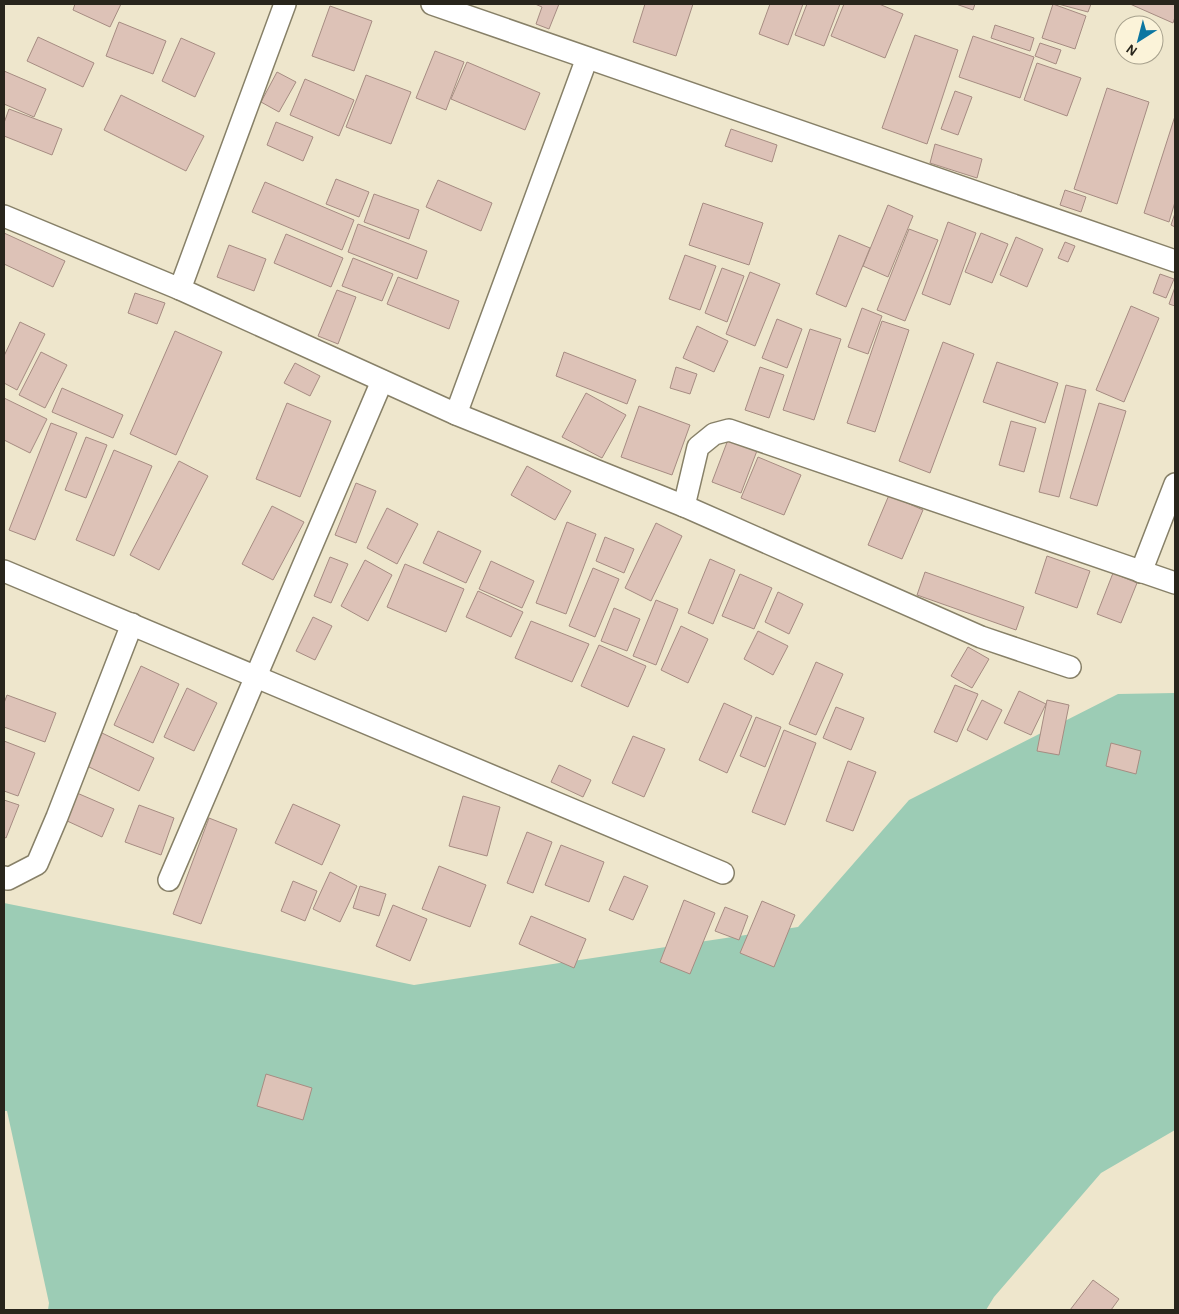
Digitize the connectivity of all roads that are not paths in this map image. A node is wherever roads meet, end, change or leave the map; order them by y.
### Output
1 (286, 4) edge
2 (432, 4) edge
3 (586, 58) junction
4 (4, 216) edge
5 (1175, 262) edge
6 (180, 289) junction
7 (382, 381) junction
8 (456, 414) junction
9 (1175, 484) edge
10 (684, 506) junction
11 (4, 571) edge
12 (1141, 572) junction
13 (1175, 584) edge
14 (132, 624) junction
15 (1070, 668) dead end
16 (256, 678) junction
17 (723, 873) dead end
18 (4, 877) edge
19 (169, 880) dead end

1 - 6 street
2 - 3 street
3 - 5 street
3 - 8 street
4 - 6 street
6 - 7 street
7 - 8 street
7 - 16 street
8 - 10 street
9 - 12 street
10 - 12 street
10 - 15 street
11 - 14 street
12 - 13 street
14 - 16 street
14 - 18 street
16 - 17 street
16 - 19 street

